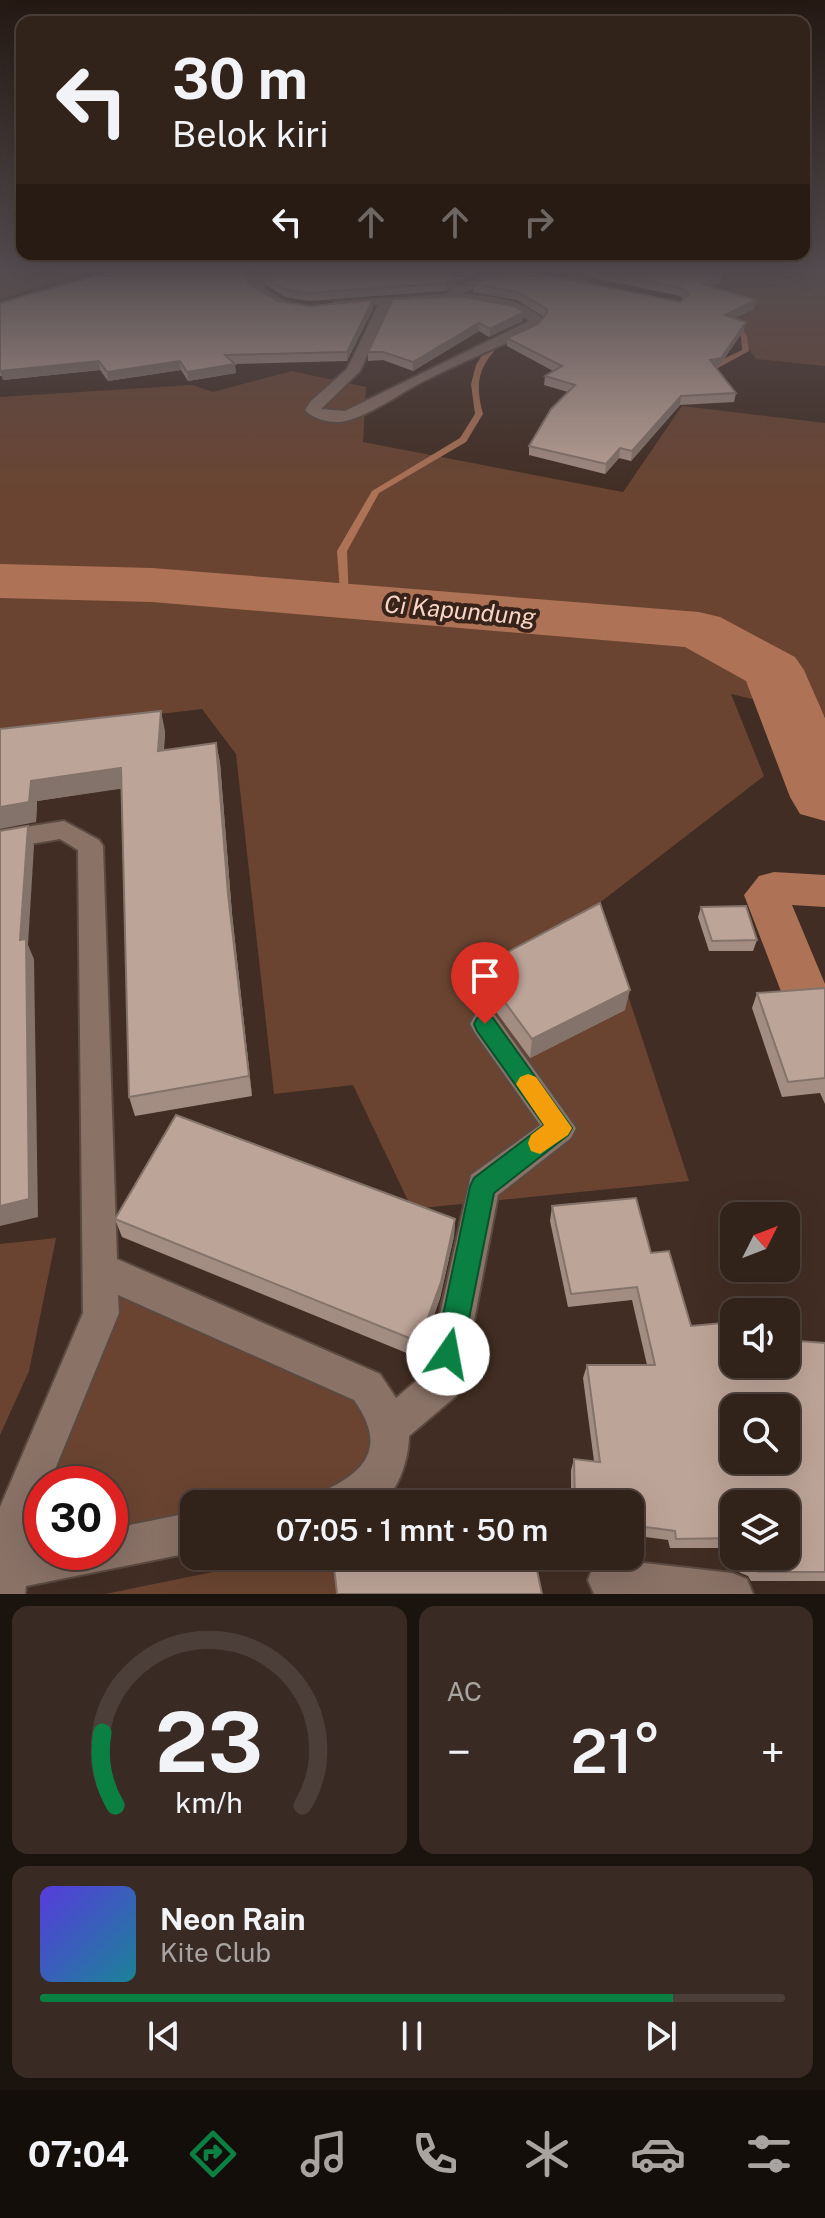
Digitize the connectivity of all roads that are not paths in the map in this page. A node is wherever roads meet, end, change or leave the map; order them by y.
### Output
1 (365, 345) edge
2 (492, 345) edge
3 (0, 840) edge
4 (485, 1024) dead end
5 (99, 1269) junction
6 (390, 1427) junction
7 (367, 1490) edge
8 (180, 1535) edge
9 (128, 1545) edge
10 (32, 1570) edge
11 (4, 1578) edge
12 (609, 1580) dead end
13 (732, 1594) edge

1 - 2 street
3 - 5 street
4 - 6 street
5 - 6 street
5 - 11 street
6 - 7 street
8 - 9 street
10 - 11 street
12 - 13 street

